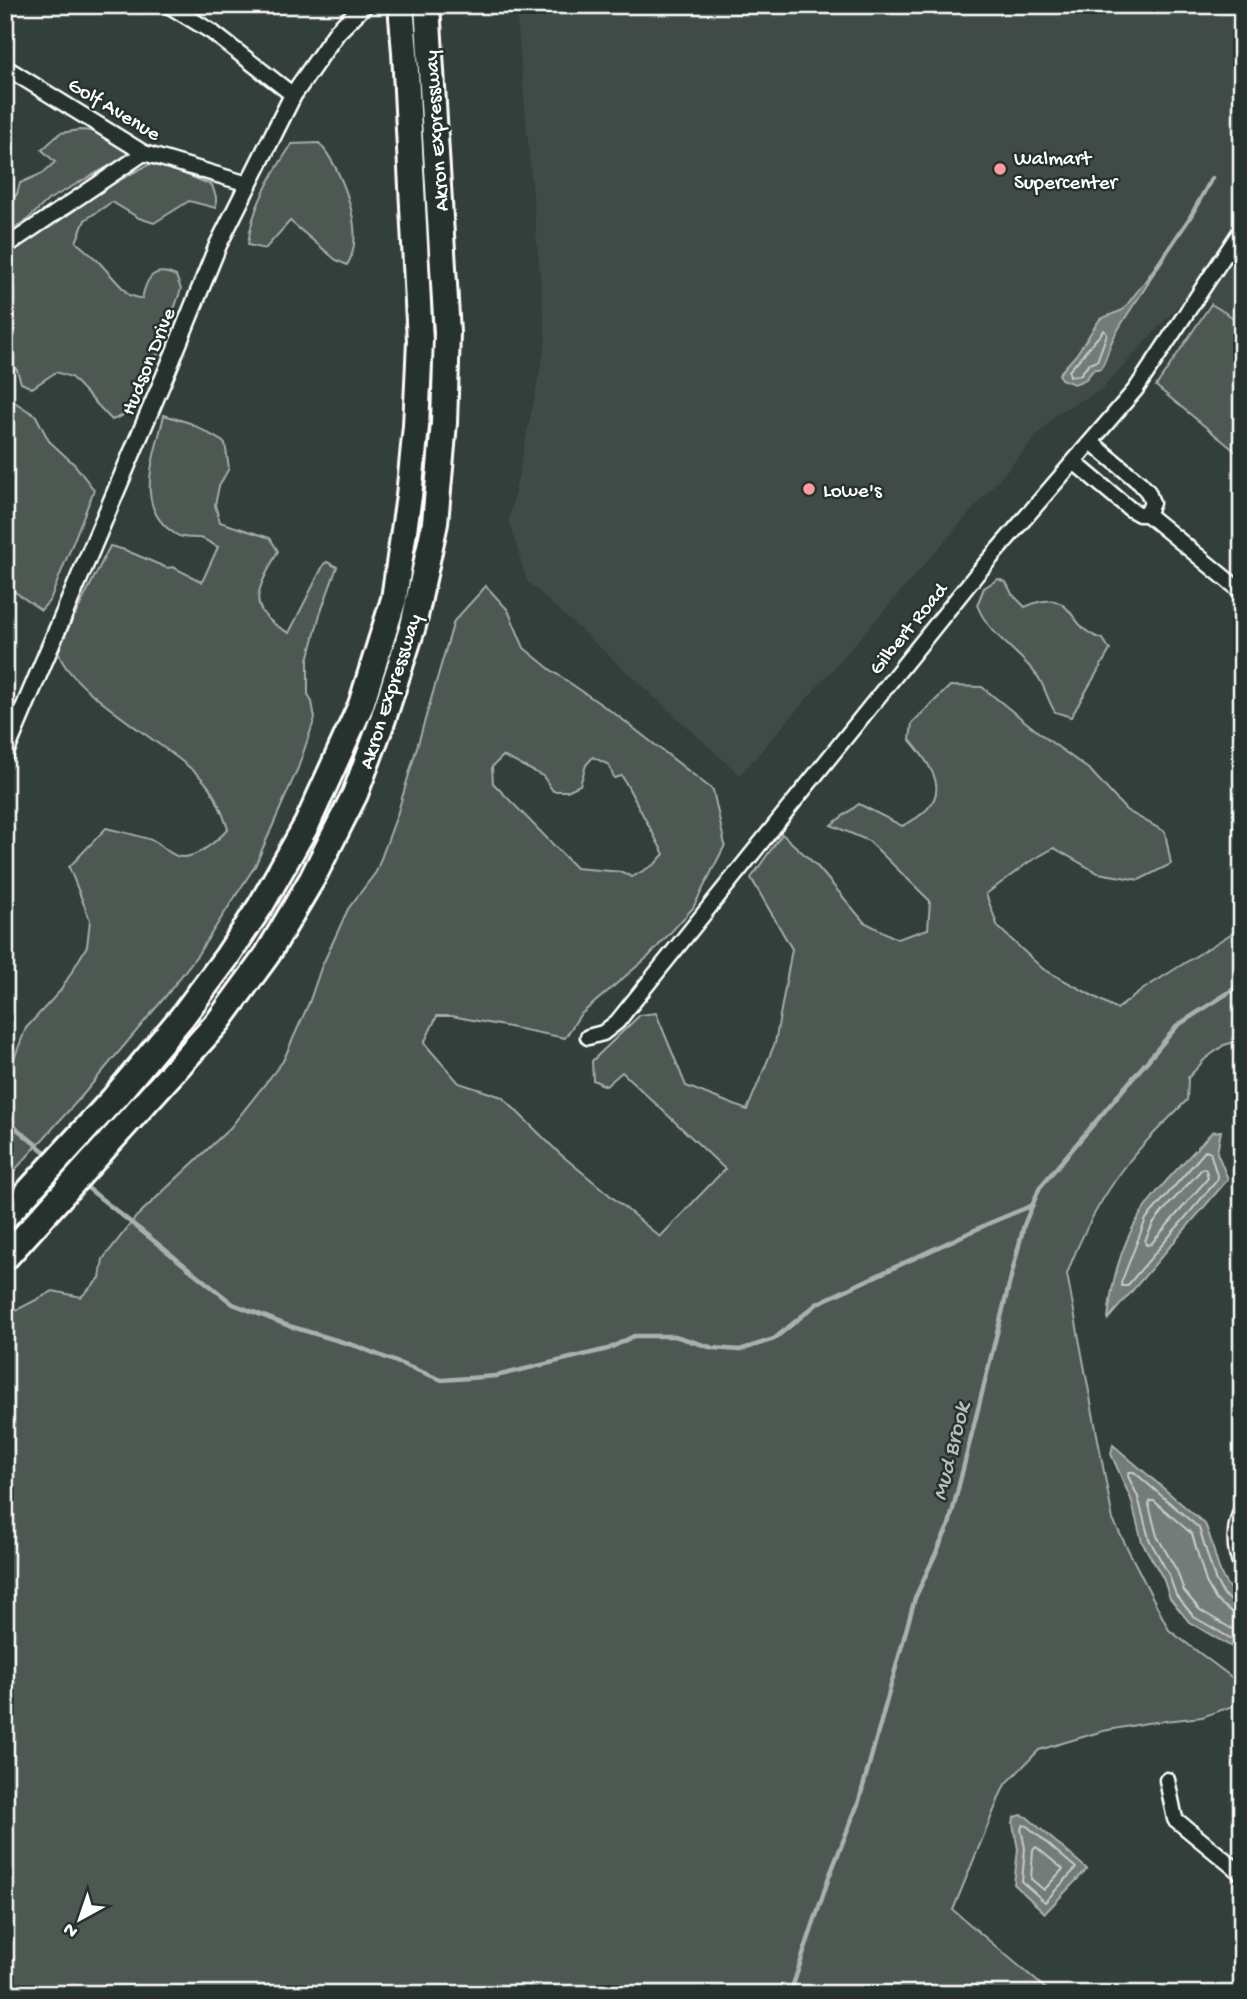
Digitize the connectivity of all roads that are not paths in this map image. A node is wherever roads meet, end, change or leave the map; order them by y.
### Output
1 (168, 5) edge
2 (364, 5) edge
3 (401, 5) edge
4 (428, 17) edge
5 (5, 67) edge
6 (293, 95) junction
7 (144, 153) junction
8 (248, 184) junction
9 (1242, 229) edge
10 (5, 247) edge
11 (1091, 442) junction
12 (1074, 462) junction
13 (1147, 514) junction
14 (1242, 592) edge
15 (5, 753) edge
16 (588, 1037) dead end
17 (5, 1217) edge
18 (5, 1258) edge
19 (1242, 1509) edge
20 (1242, 1567) edge
21 (1167, 1780) dead end
22 (1242, 1874) edge

1 - 6 street
2 - 6 street, Hudson Drive
3 - 17 highway, Akron Expressway
4 - 18 highway, Akron Expressway
5 - 7 street, Golf Avenue
6 - 8 street, Hudson Drive
7 - 8 street, Golf Avenue
7 - 10 street
8 - 15 street, Hudson Drive
9 - 11 street, Gilbert Road
11 - 12 street, Gilbert Road
11 - 13 street
12 - 13 street
12 - 16 street, Gilbert Road
13 - 14 street
19 - 20 street
21 - 22 street

